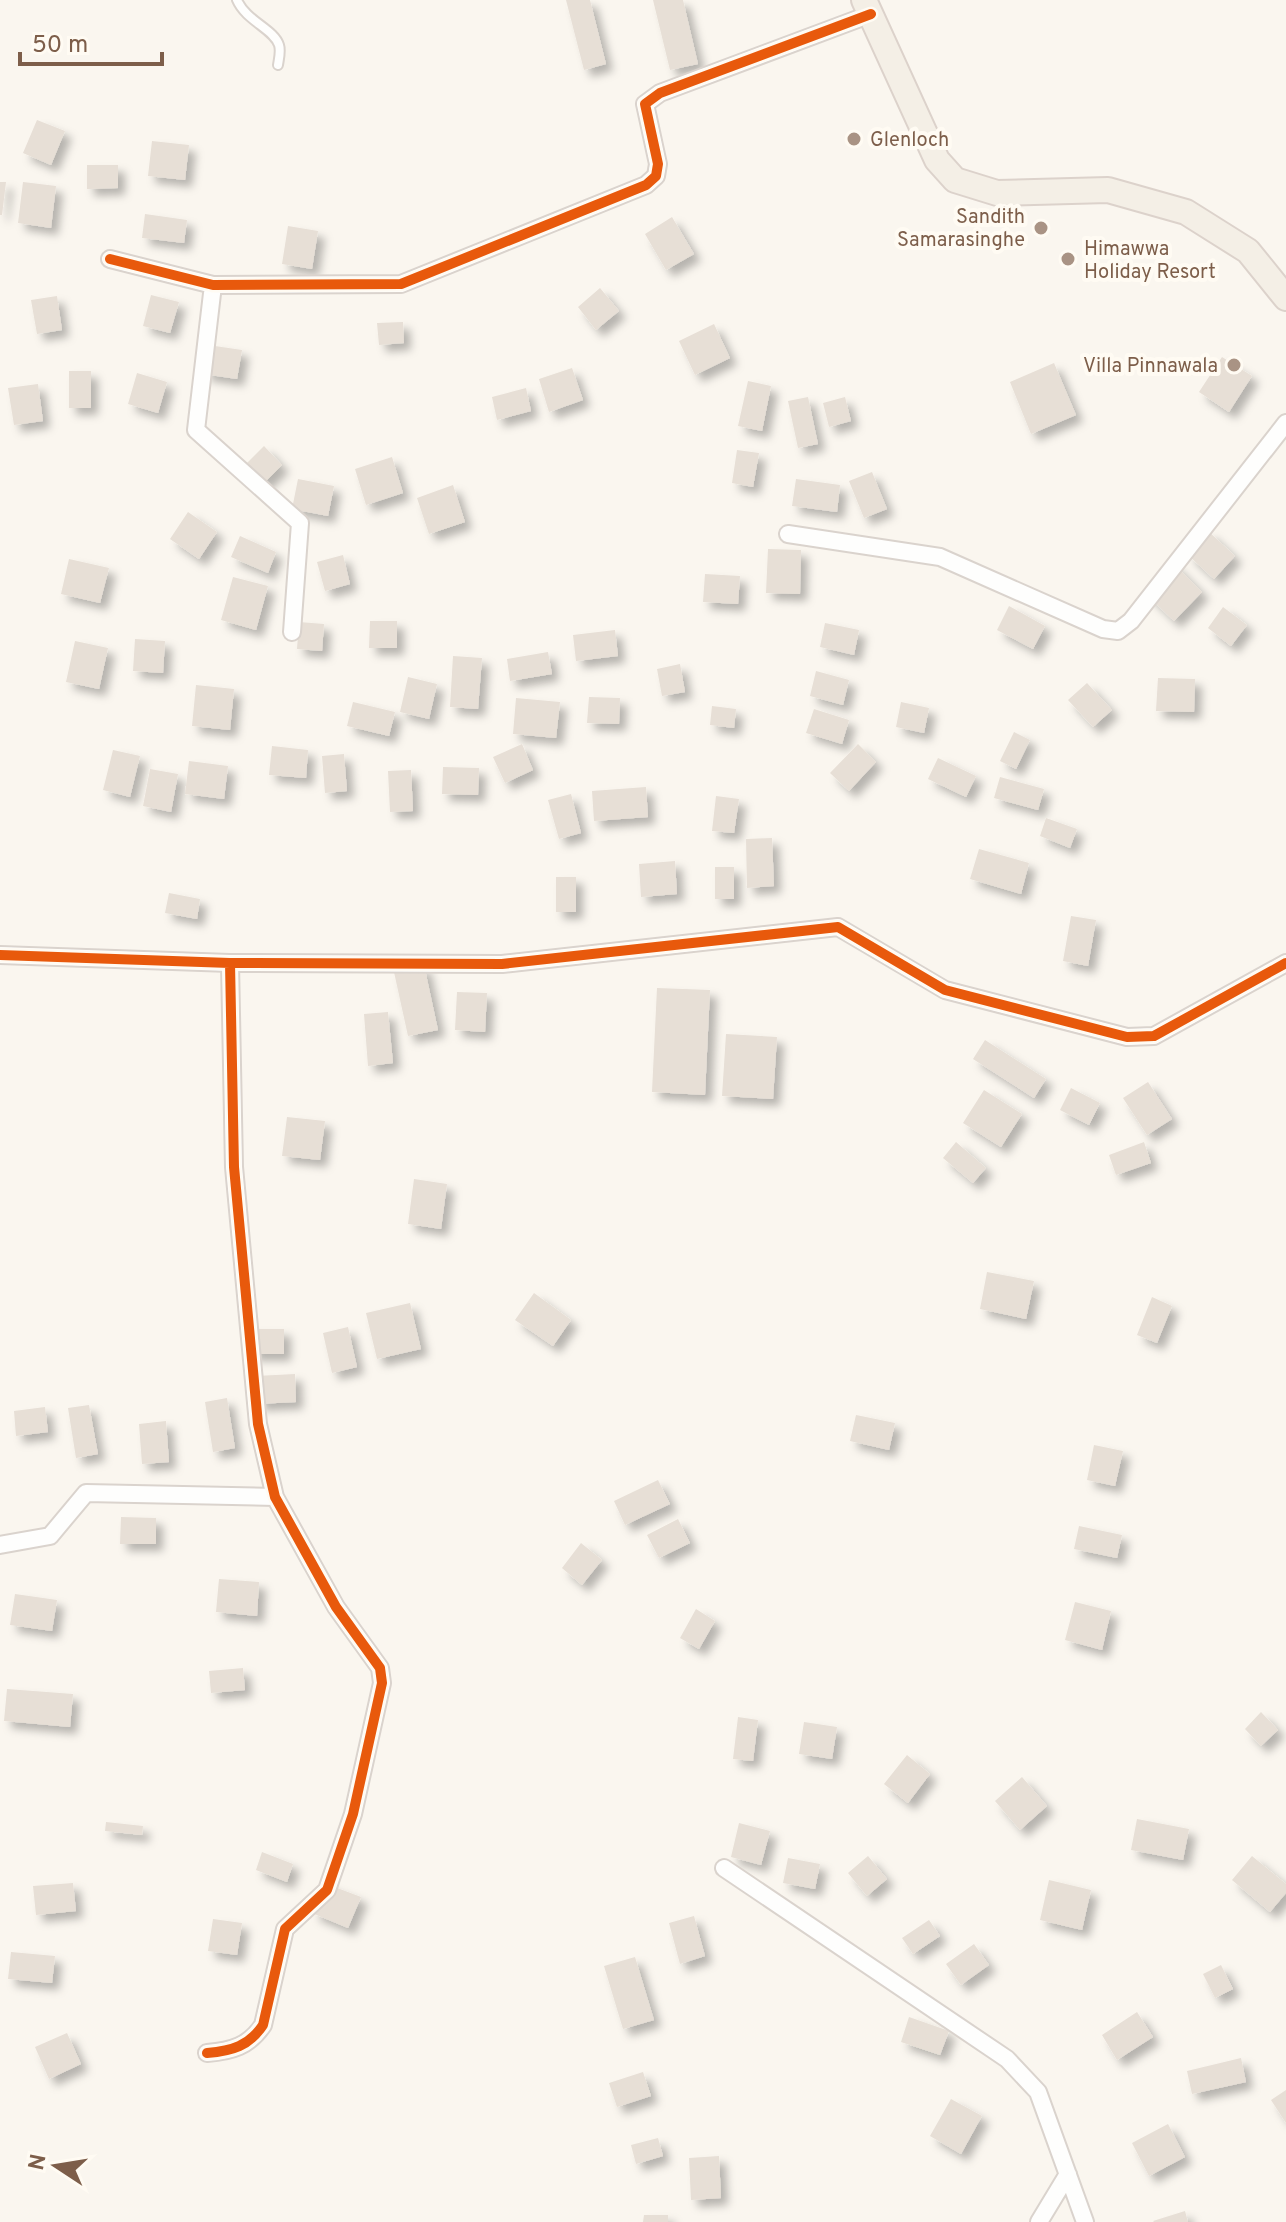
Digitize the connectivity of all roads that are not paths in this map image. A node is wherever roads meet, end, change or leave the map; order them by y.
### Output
1 (237, 0) edge
2 (868, 7) edge
3 (278, 65) dead end
4 (110, 259) dead end
5 (213, 285) junction
6 (1286, 298) edge
7 (1286, 423) edge
8 (788, 534) dead end
9 (292, 632) dead end
10 (0, 955) edge
11 (230, 963) junction
12 (1286, 963) edge
13 (275, 1497) junction
14 (0, 1545) edge
15 (724, 1868) dead end
16 (207, 2053) dead end
17 (1068, 2174) junction
18 (1039, 2222) edge
19 (1085, 2222) edge

1 - 3 lane
2 - 5 street
2 - 6 main road
4 - 5 street
5 - 9 street
7 - 8 street
10 - 11 street
11 - 12 street
11 - 13 street
13 - 14 street
13 - 16 street
15 - 17 street
17 - 18 street
17 - 19 street

